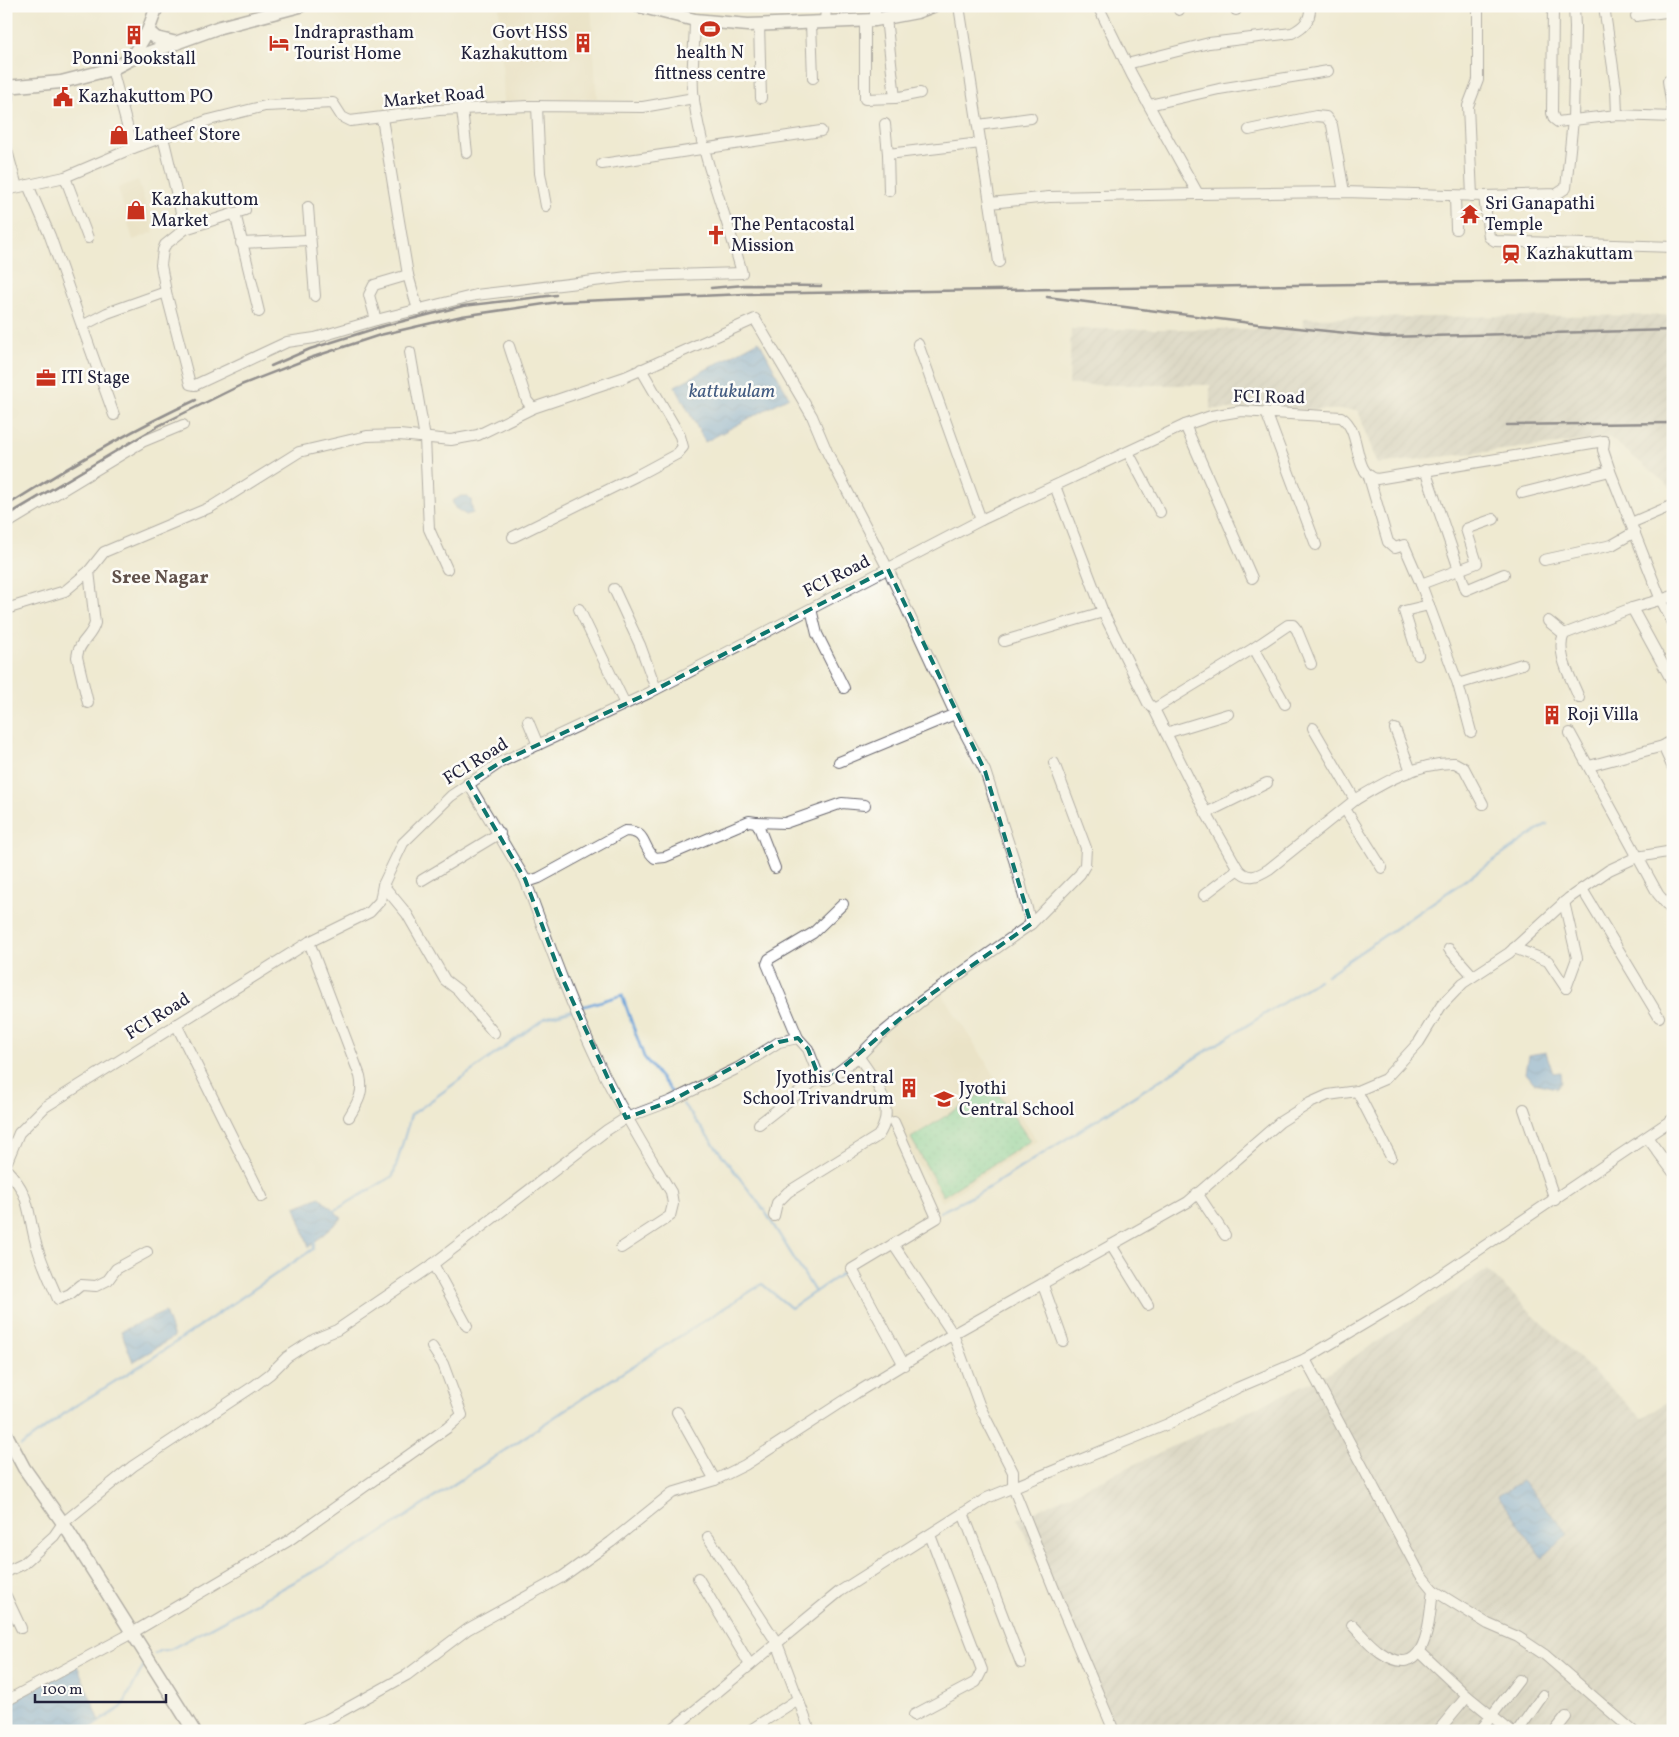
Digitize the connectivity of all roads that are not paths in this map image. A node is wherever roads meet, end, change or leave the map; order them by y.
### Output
1 (157, 6) edge
2 (300, 6) edge
3 (639, 6) edge
4 (826, 6) edge
5 (875, 6) edge
6 (933, 6) edge
7 (959, 6) edge
8 (1098, 6) edge
9 (1310, 6) edge
10 (1553, 6) edge
11 (1574, 6) edge
12 (1604, 6) edge
13 (1478, 11) dead end
14 (1673, 11) edge
15 (1636, 16) dead end
16 (695, 20) junction
17 (875, 20) junction
18 (811, 23) junction
19 (825, 23) junction
20 (759, 24) junction
21 (148, 31) junction
22 (177, 43) junction
23 (131, 59) junction
24 (1127, 64) junction
25 (112, 69) junction
26 (1328, 71) dead end
27 (813, 78) dead end
28 (1668, 81) dead end
29 (8, 88) edge
30 (920, 94) dead end
31 (694, 98) junction
32 (761, 98) dead end
33 (894, 98) junction
34 (1149, 105) junction
35 (538, 106) junction
36 (462, 109) junction
37 (6, 112) edge
38 (1617, 115) junction
39 (1673, 116) edge
40 (382, 118) junction
41 (1031, 118) dead end
42 (1572, 120) junction
43 (885, 124) dead end
44 (978, 125) junction
45 (1248, 130) dead end
46 (821, 131) dead end
47 (164, 137) junction
48 (981, 143) junction
49 (705, 147) junction
50 (6, 148) edge
51 (133, 148) junction
52 (466, 153) dead end
53 (888, 154) junction
54 (602, 164) dead end
55 (65, 177) junction
56 (22, 186) junction
57 (6, 190) edge
58 (889, 191) dead end
59 (1344, 192) junction
60 (1198, 194) junction
61 (1454, 196) junction
62 (1472, 196) junction
63 (1484, 196) junction
64 (990, 204) junction
65 (546, 206) dead end
66 (308, 207) dead end
67 (185, 230) junction
68 (1456, 230) dead end
69 (88, 238) dead end
70 (309, 240) junction
71 (241, 243) junction
72 (1673, 247) edge
73 (998, 262) dead end
74 (408, 275) junction
75 (166, 292) junction
76 (316, 296) dead end
77 (418, 310) junction
78 (259, 312) dead end
79 (376, 320) junction
80 (82, 326) junction
81 (918, 344) dead end
82 (509, 346) dead end
83 (410, 352) dead end
84 (641, 369) junction
85 (533, 408) junction
86 (1266, 412) junction
87 (114, 415) dead end
88 (183, 425) dead end
89 (1185, 426) junction
90 (425, 438) junction
91 (1128, 452) junction
92 (1425, 470) junction
93 (1610, 471) junction
94 (1369, 477) junction
95 (1055, 486) junction
96 (1522, 493) dead end
97 (1673, 505) edge
98 (1160, 512) dead end
99 (1494, 519) dead end
100 (981, 520) junction
101 (6, 524) edge
102 (1633, 527) junction
103 (513, 537) dead end
104 (1316, 546) dead end
105 (1544, 560) dead end
106 (447, 569) dead end
107 (888, 569) junction
108 (1458, 570) junction
109 (89, 571) junction
110 (1504, 574) dead end
111 (1252, 578) dead end
112 (1421, 584) junction
113 (614, 589) dead end
114 (1673, 596) edge
115 (1661, 600) junction
116 (1429, 605) junction
117 (1632, 608) junction
118 (6, 609) edge
119 (579, 609) dead end
120 (811, 609) junction
121 (1103, 612) junction
122 (1548, 621) dead end
123 (1673, 623) edge
124 (1564, 634) junction
125 (1004, 641) dead end
126 (1254, 648) junction
127 (1418, 654) dead end
128 (1311, 664) dead end
129 (1522, 664) dead end
130 (1673, 683) edge
131 (1458, 684) junction
132 (844, 688) dead end
133 (656, 689) junction
134 (1579, 698) dead end
135 (88, 703) dead end
136 (625, 704) junction
137 (1286, 704) dead end
138 (1154, 709) junction
139 (955, 714) junction
140 (1228, 714) dead end
141 (528, 721) dead end
142 (1313, 728) dead end
143 (1395, 729) dead end
144 (1471, 732) dead end
145 (1166, 733) junction
146 (1570, 733) dead end
147 (1673, 740) edge
148 (538, 745) junction
149 (1663, 746) junction
150 (839, 762) dead end
151 (1054, 763) dead end
152 (1588, 766) junction
153 (1673, 768) edge
154 (1411, 771) junction
155 (468, 783) junction
156 (1267, 783) dead end
157 (1355, 800) junction
158 (1483, 804) dead end
159 (865, 805) dead end
160 (1345, 809) junction
161 (1206, 813) junction
162 (756, 822) junction
163 (500, 833) junction
164 (1673, 852) edge
165 (1637, 857) junction
166 (775, 868) dead end
167 (1382, 868) dead end
168 (1238, 869) junction
169 (525, 879) junction
170 (422, 880) dead end
171 (383, 885) junction
172 (1582, 889) junction
173 (1204, 895) dead end
174 (1564, 902) junction
175 (843, 904) dead end
176 (1673, 912) edge
177 (1031, 924) junction
178 (308, 942) junction
179 (1514, 948) junction
180 (1449, 950) dead end
181 (1473, 976) junction
182 (1659, 1017) dead end
183 (176, 1024) junction
184 (494, 1033) dead end
185 (798, 1038) junction
186 (858, 1056) junction
187 (819, 1077) junction
188 (1357, 1091) junction
189 (1524, 1109) dead end
190 (349, 1117) dead end
191 (626, 1118) junction
192 (1673, 1119) edge
193 (894, 1122) dead end
194 (759, 1124) dead end
195 (1647, 1136) junction
196 (1391, 1157) dead end
197 (6, 1164) edge
198 (6, 1169) edge
199 (1673, 1172) edge
200 (1197, 1194) junction
201 (262, 1196) dead end
202 (1556, 1200) junction
203 (774, 1216) dead end
204 (1225, 1235) dead end
205 (893, 1244) junction
206 (1111, 1245) junction
207 (621, 1248) dead end
208 (147, 1252) dead end
209 (433, 1264) junction
210 (1042, 1285) junction
211 (1148, 1305) dead end
212 (467, 1326) dead end
213 (953, 1334) junction
214 (1063, 1341) dead end
215 (432, 1347) dead end
216 (1305, 1358) junction
217 (904, 1365) junction
218 (677, 1412) dead end
219 (6, 1434) edge
220 (715, 1480) junction
221 (1014, 1487) junction
222 (963, 1513) junction
223 (63, 1523) junction
224 (930, 1535) junction
225 (708, 1537) dead end
226 (6, 1572) edge
227 (698, 1578) dead end
228 (1433, 1590) junction
229 (6, 1596) edge
230 (1352, 1625) dead end
231 (21, 1628) dead end
232 (132, 1633) junction
233 (777, 1643) junction
234 (1420, 1652) junction
235 (1021, 1663) dead end
236 (750, 1665) junction
237 (1519, 1680) dead end
238 (1543, 1695) dead end
239 (1467, 1696) junction
240 (798, 1699) junction
241 (6, 1701) edge
242 (914, 1715) dead end
243 (1492, 1716) junction
244 (1566, 1717) dead end
245 (194, 1731) edge
246 (298, 1731) edge
247 (670, 1731) edge
248 (749, 1731) edge
249 (810, 1731) edge
250 (1114, 1731) edge
251 (1438, 1731) edge
252 (1480, 1731) edge
253 (1510, 1731) edge
254 (1518, 1731) edge
255 (1556, 1731) edge
256 (1633, 1731) edge

1 - 21 main road
2 - 22 main road
3 - 16 main road
4 - 19 street
5 - 17 street
6 - 17 main road
7 - 44 street
8 - 24 street
9 - 24 street
10 - 42 street
11 - 42 street
12 - 38 street
13 - 62 street
14 - 15 street
16 - 20 main road
16 - 31 street
17 - 19 main road
17 - 33 street
17 - 33 street
18 - 19 main road
18 - 20 main road
18 - 27 street
20 - 32 street
21 - 22 main road
21 - 23 main road
22 - 23 main road
23 - 25 main road
24 - 34 street
25 - 29 main road
25 - 51 street
26 - 34 street
28 - 39 street
29 - 37 street
30 - 33 street
31 - 35 street, Market Road
31 - 49 street
34 - 60 street
35 - 36 street, Market Road
35 - 65 street
36 - 40 street, Market Road
36 - 52 street
38 - 39 street
38 - 42 street
40 - 47 street, Market Road
40 - 74 street
41 - 44 street
42 - 63 street
43 - 53 street
44 - 48 street
45 - 59 street
46 - 49 street
47 - 51 street, Market Road
47 - 67 street
48 - 53 street
48 - 64 street
49 - 54 street
49 - 77 street
50 - 56 street
51 - 55 street, Market Road
53 - 58 street
55 - 56 street, Market Road
55 - 69 street
56 - 57 street, Market Road
56 - 80 street
59 - 60 street
59 - 61 street
60 - 64 street
61 - 62 street
61 - 68 street
62 - 63 street
63 - 72 street
64 - 73 street
66 - 70 street
67 - 71 street
67 - 75 street
70 - 71 street
70 - 76 street
71 - 78 street
74 - 77 street
74 - 79 street
75 - 79 street
75 - 80 street
77 - 79 street
80 - 87 street
81 - 100 street
82 - 85 street
83 - 90 street
84 - 85 street
84 - 103 street
84 - 107 street
85 - 90 street
86 - 89 street, FCI Road
86 - 94 street, FCI Road
86 - 104 street
88 - 101 street
89 - 91 street, FCI Road
89 - 111 street
90 - 106 street
90 - 109 street
91 - 95 street, FCI Road
91 - 98 street
92 - 93 street
92 - 94 street
92 - 108 street
93 - 96 street
93 - 102 street
94 - 112 street
95 - 100 street, FCI Road
95 - 121 street
97 - 102 street
99 - 108 street
100 - 107 street, FCI Road
102 - 105 street
102 - 115 street
107 - 120 street, FCI Road
107 - 139 street
108 - 110 street
108 - 112 street
109 - 118 street
109 - 135 street
112 - 116 street
113 - 133 street
114 - 115 street
115 - 117 street
115 - 123 street
116 - 127 street
116 - 131 street
117 - 124 street
117 - 130 street
119 - 136 street
120 - 132 street
120 - 133 street, FCI Road
121 - 125 street
121 - 138 street
122 - 124 street
124 - 134 street
126 - 128 street
126 - 137 street
126 - 138 street
129 - 131 street
131 - 144 street
133 - 136 street, FCI Road
136 - 148 street, FCI Road
138 - 145 street
139 - 150 street
139 - 177 street
140 - 145 street
141 - 148 street
142 - 157 street
143 - 154 street
145 - 161 street
146 - 152 street
147 - 149 street
148 - 155 street, FCI Road
149 - 152 street
149 - 153 street
151 - 177 street
152 - 165 street
154 - 157 street
154 - 158 street
155 - 163 street
155 - 171 street, FCI Road
156 - 161 street
157 - 160 street
159 - 162 street
160 - 167 street
160 - 168 street
161 - 168 street
162 - 166 street
162 - 169 street
163 - 169 street
163 - 170 street
164 - 165 street
165 - 172 street
165 - 176 street
168 - 173 street
169 - 191 street
171 - 178 street, FCI Road
171 - 184 street
172 - 174 street
172 - 182 street
174 - 179 street
174 - 179 street
175 - 185 street
177 - 186 street
178 - 183 street, FCI Road
178 - 190 street
179 - 181 street
180 - 181 street
181 - 188 street
183 - 197 street, FCI Road
183 - 201 street
185 - 187 street
185 - 191 street
186 - 187 street
186 - 203 street
187 - 194 street
188 - 196 street
188 - 200 street
189 - 202 street
191 - 207 street
191 - 209 street
192 - 195 street
193 - 205 street
195 - 199 street
195 - 202 street
198 - 208 street
200 - 204 street
200 - 206 street
202 - 216 street
205 - 213 street
205 - 217 street
206 - 210 street
206 - 211 street
209 - 212 street
209 - 223 street
210 - 213 street
210 - 214 street
213 - 217 street
213 - 221 street
215 - 232 street
216 - 221 street
216 - 228 street
217 - 220 street
218 - 220 street
219 - 223 main road
220 - 246 street
221 - 222 street
221 - 250 street
222 - 224 street
222 - 235 street
223 - 226 street
223 - 232 main road
224 - 233 street
224 - 242 street
225 - 233 street
227 - 236 street
228 - 234 street
228 - 256 street
229 - 231 street
230 - 234 street
232 - 241 street
232 - 245 main road
233 - 236 street
233 - 240 street
234 - 239 street
236 - 247 street
237 - 243 street
238 - 254 street
239 - 243 street
239 - 251 street
240 - 248 street
240 - 249 street
243 - 252 street
243 - 253 street
244 - 255 street

